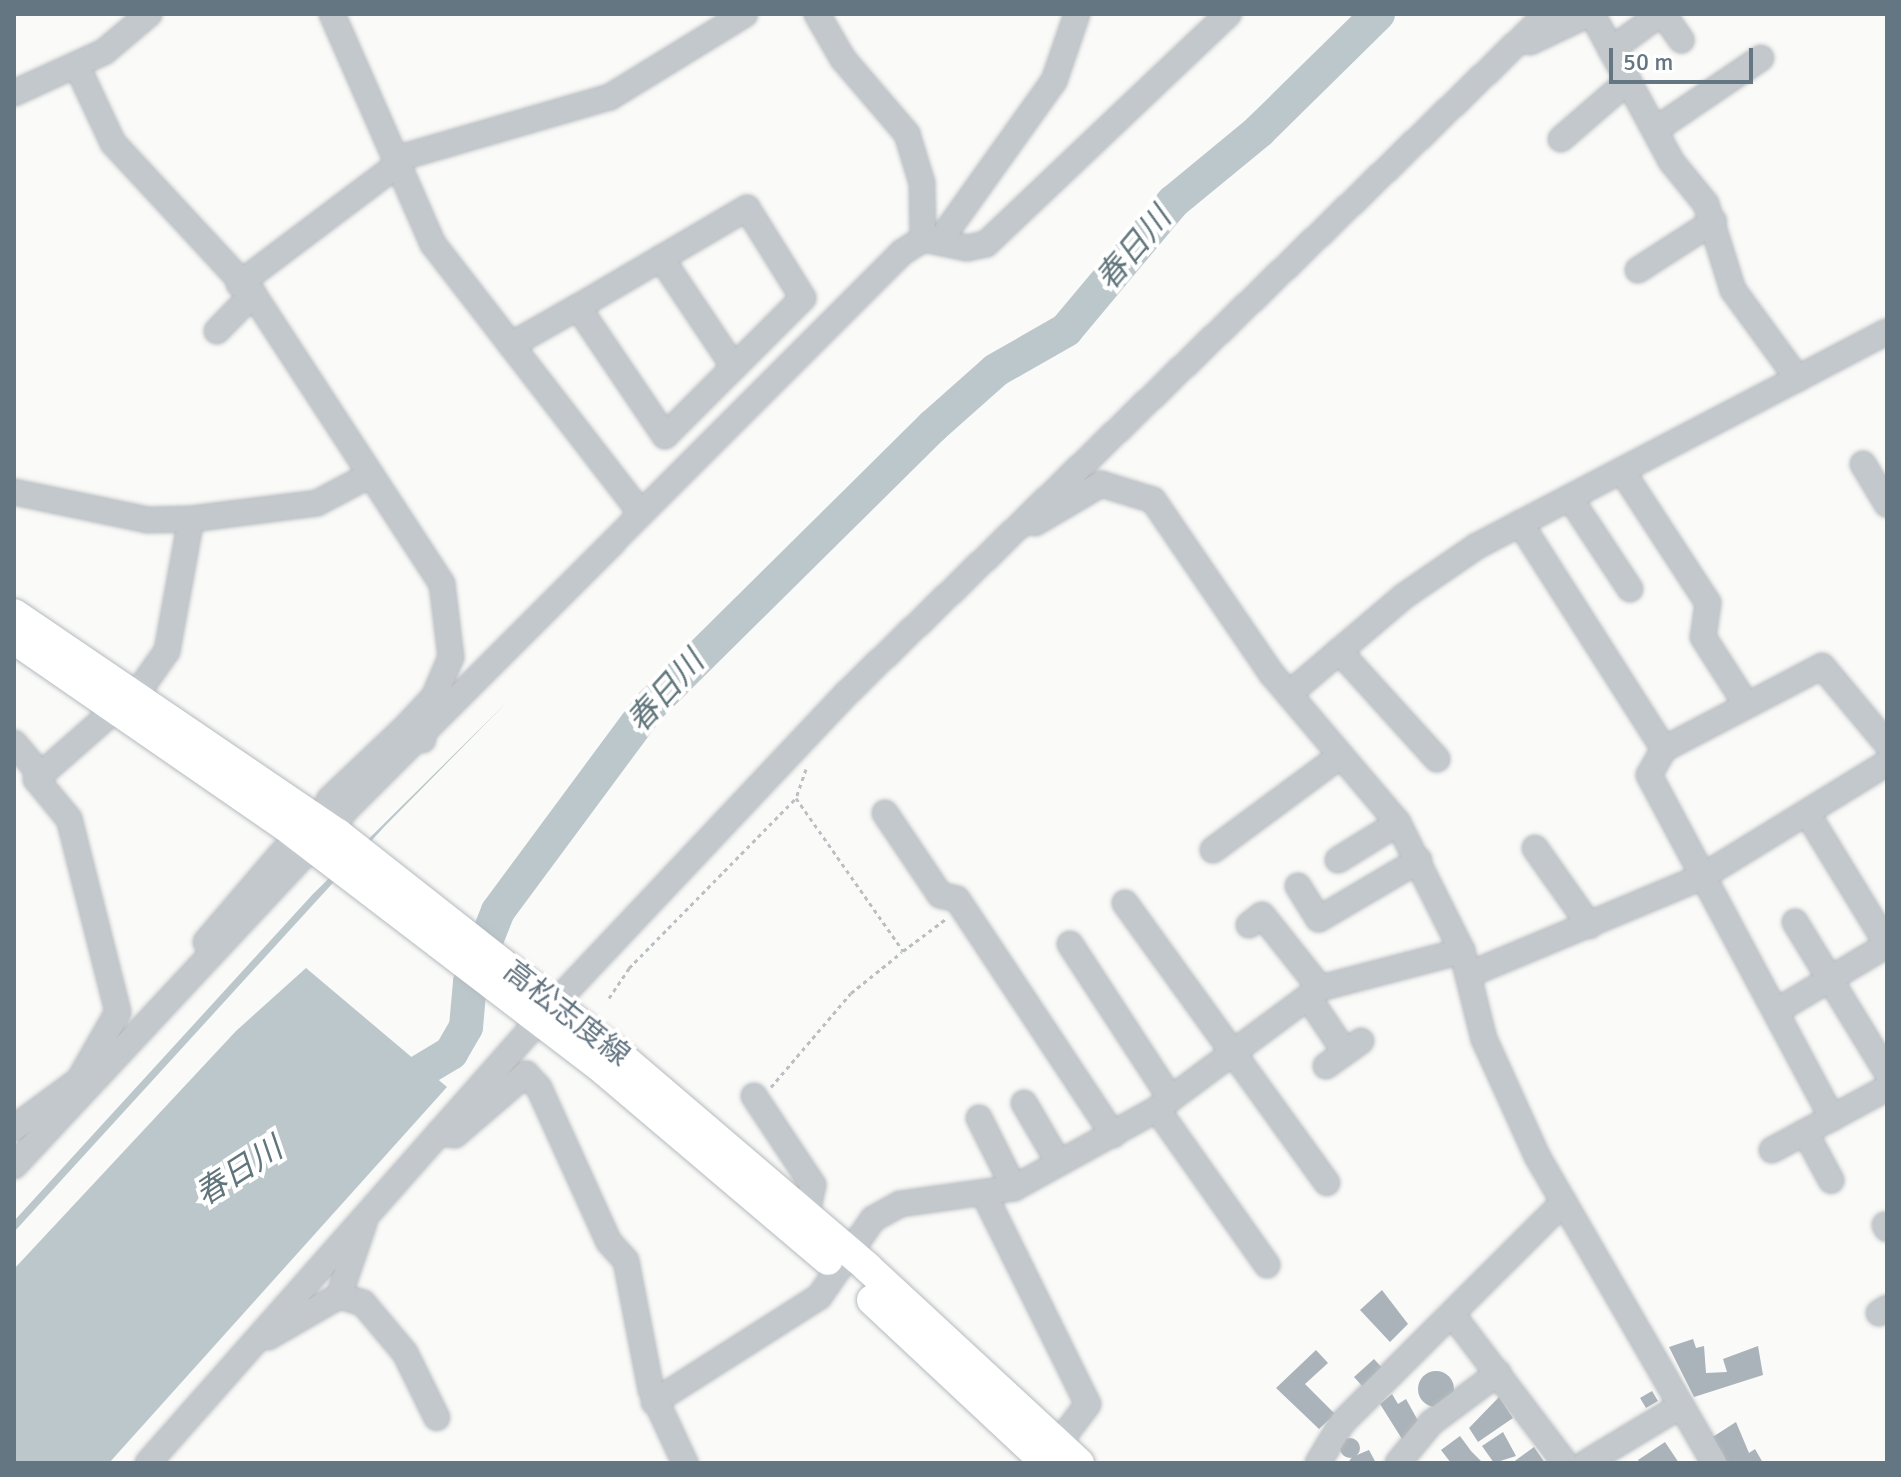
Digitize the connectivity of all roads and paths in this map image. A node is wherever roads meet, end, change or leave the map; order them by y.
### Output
1 (149, 14) edge
2 (332, 14) edge
3 (745, 14) edge
4 (817, 14) edge
5 (1077, 14) edge
6 (1228, 14) edge
7 (1547, 14) edge
8 (1590, 14) edge
9 (1662, 14) edge
10 (1681, 40) dead end
11 (1611, 50) junction
12 (1502, 58) junction
13 (1761, 58) dead end
14 (77, 66) junction
15 (1628, 81) junction
16 (14, 93) edge
17 (1655, 130) junction
18 (1561, 139) dead end
19 (397, 162) junction
20 (1714, 221) junction
21 (931, 240) junction
22 (661, 258) junction
23 (1638, 270) dead end
24 (246, 289) junction
25 (578, 307) junction
26 (217, 331) dead end
27 (1887, 332) edge
28 (511, 345) junction
29 (734, 367) junction
30 (1798, 379) junction
31 (1863, 464) dead end
32 (1622, 471) junction
33 (368, 476) junction
34 (14, 492) edge
35 (1570, 498) junction
36 (1887, 504) edge
37 (640, 512) junction
38 (191, 519) junction
39 (1520, 523) junction
40 (1003, 542) junction
41 (1630, 589) dead end
42 (14, 614) edge
43 (14, 639) edge
44 (1339, 651) junction
45 (1289, 694) junction
46 (125, 699) junction
47 (1744, 701) junction
48 (415, 732) junction
49 (14, 743) edge
50 (1887, 744) edge
51 (1664, 749) junction
52 (1340, 756) junction
53 (1437, 759) dead end
54 (810, 762) dead end
55 (1887, 763) edge
56 (41, 775) junction
57 (796, 798) junction
58 (885, 813) dead end
59 (1807, 813) junction
60 (1398, 823) junction
61 (319, 836) junction
62 (1535, 848) dead end
63 (1213, 850) dead end
64 (1338, 860) dead end
65 (1419, 860) junction
66 (1700, 878) junction
67 (1298, 886) dead end
68 (1125, 903) dead end
69 (961, 907) junction
70 (1795, 922) dead end
71 (1249, 925) dead end
72 (1590, 926) junction
73 (1070, 944) dead end
74 (1887, 944) edge
75 (903, 951) junction
76 (1466, 963) junction
77 (1833, 983) junction
78 (1314, 992) junction
79 (609, 998) dead end
80 (541, 1009) junction
81 (1778, 1010) junction
82 (1344, 1053) dead end
83 (1235, 1055) junction
84 (1887, 1073) edge
85 (85, 1085) junction
86 (1887, 1088) edge
87 (756, 1099) joint
88 (1024, 1103) dead end
89 (1164, 1104) junction
90 (979, 1118) dead end
91 (1832, 1118) junction
92 (14, 1128) edge
93 (437, 1132) junction
94 (1805, 1132) junction
95 (1113, 1135) junction
96 (1772, 1150) dead end
97 (1059, 1163) junction
98 (14, 1166) edge
99 (1831, 1180) dead end
100 (1327, 1183) dead end
101 (1014, 1188) junction
102 (985, 1196) junction
103 (1564, 1202) junction
104 (367, 1212) junction
105 (807, 1213) junction
106 (843, 1259) junction
107 (1267, 1265) dead end
108 (339, 1296) junction
109 (1452, 1314) junction
110 (248, 1349) junction
111 (1498, 1373) junction
112 (654, 1402) junction
113 (1679, 1407) junction
114 (437, 1418) dead end
115 (1066, 1433) dead end
116 (1326, 1459) edge
117 (148, 1463) edge
118 (685, 1463) edge
119 (1046, 1463) edge
120 (1079, 1463) edge
121 (1398, 1463) edge
122 (1565, 1463) edge
123 (1586, 1463) edge
124 (1714, 1463) edge

1 - 14 street
2 - 19 street
3 - 19 street
4 - 21 street
5 - 21 street
6 - 21 street
7 - 12 street
8 - 11 street
8 - 12 street
9 - 10 street
9 - 11 street
11 - 15 street
12 - 40 street
13 - 17 street
14 - 16 street
14 - 24 street
15 - 17 street
15 - 18 street
17 - 20 street
19 - 24 street
19 - 28 street
20 - 23 street
20 - 30 street
21 - 37 street
22 - 25 street
22 - 29 street
22 - 29 street
24 - 26 street
24 - 33 street
25 - 28 street
25 - 29 street
27 - 30 street
28 - 37 street
30 - 32 street
31 - 36 street
32 - 35 street
32 - 47 street
33 - 38 street
33 - 48 street
34 - 38 street
35 - 39 street
35 - 41 street
37 - 48 street
38 - 46 street
39 - 44 street
39 - 51 street
40 - 45 street
40 - 80 street
42 - 46 main road, 高松志度線
43 - 46 main road, 高松志度線
44 - 45 street
44 - 53 street
45 - 52 street
46 - 56 street
46 - 61 main road, 高松志度線
47 - 50 street
47 - 51 street
48 - 61 street
49 - 56 street
51 - 66 street
52 - 60 street
52 - 63 street
54 - 57 path
55 - 59 street
56 - 85 street
57 - 75 path
57 - 79 path
58 - 69 street
59 - 66 street
59 - 74 street
60 - 64 street
60 - 65 street
61 - 80 main road, 高松志度線
61 - 85 street
62 - 72 street
65 - 67 street
65 - 76 street
66 - 72 street
66 - 81 street
68 - 83 street
69 - 75 path
69 - 95 street
70 - 77 street
71 - 78 street
72 - 76 street
73 - 89 street
74 - 77 street
75 - 87 path
76 - 78 street
76 - 103 street
77 - 81 street
77 - 84 street
78 - 82 street
78 - 83 street
80 - 93 street
80 - 105 main road, 高松志度線
80 - 106 main road, 高松志度線
81 - 91 street
83 - 89 street
83 - 100 street
85 - 92 street
85 - 98 street
86 - 91 street
87 - 105 street
88 - 97 street
89 - 95 street
89 - 107 street
90 - 101 street
91 - 94 street
93 - 104 street
93 - 112 street
94 - 96 street
94 - 99 street
95 - 97 street
97 - 101 street
101 - 102 street
102 - 106 street
102 - 115 street
103 - 109 street
103 - 113 street
104 - 108 street
104 - 110 street
105 - 106 main road, 高松志度線
106 - 112 street
106 - 119 main road, 高松志度線
106 - 120 main road, 高松志度線
108 - 110 street
108 - 114 street
109 - 111 street
109 - 116 street
110 - 117 street
111 - 121 street
111 - 122 street
112 - 118 street
113 - 123 street
113 - 124 street

